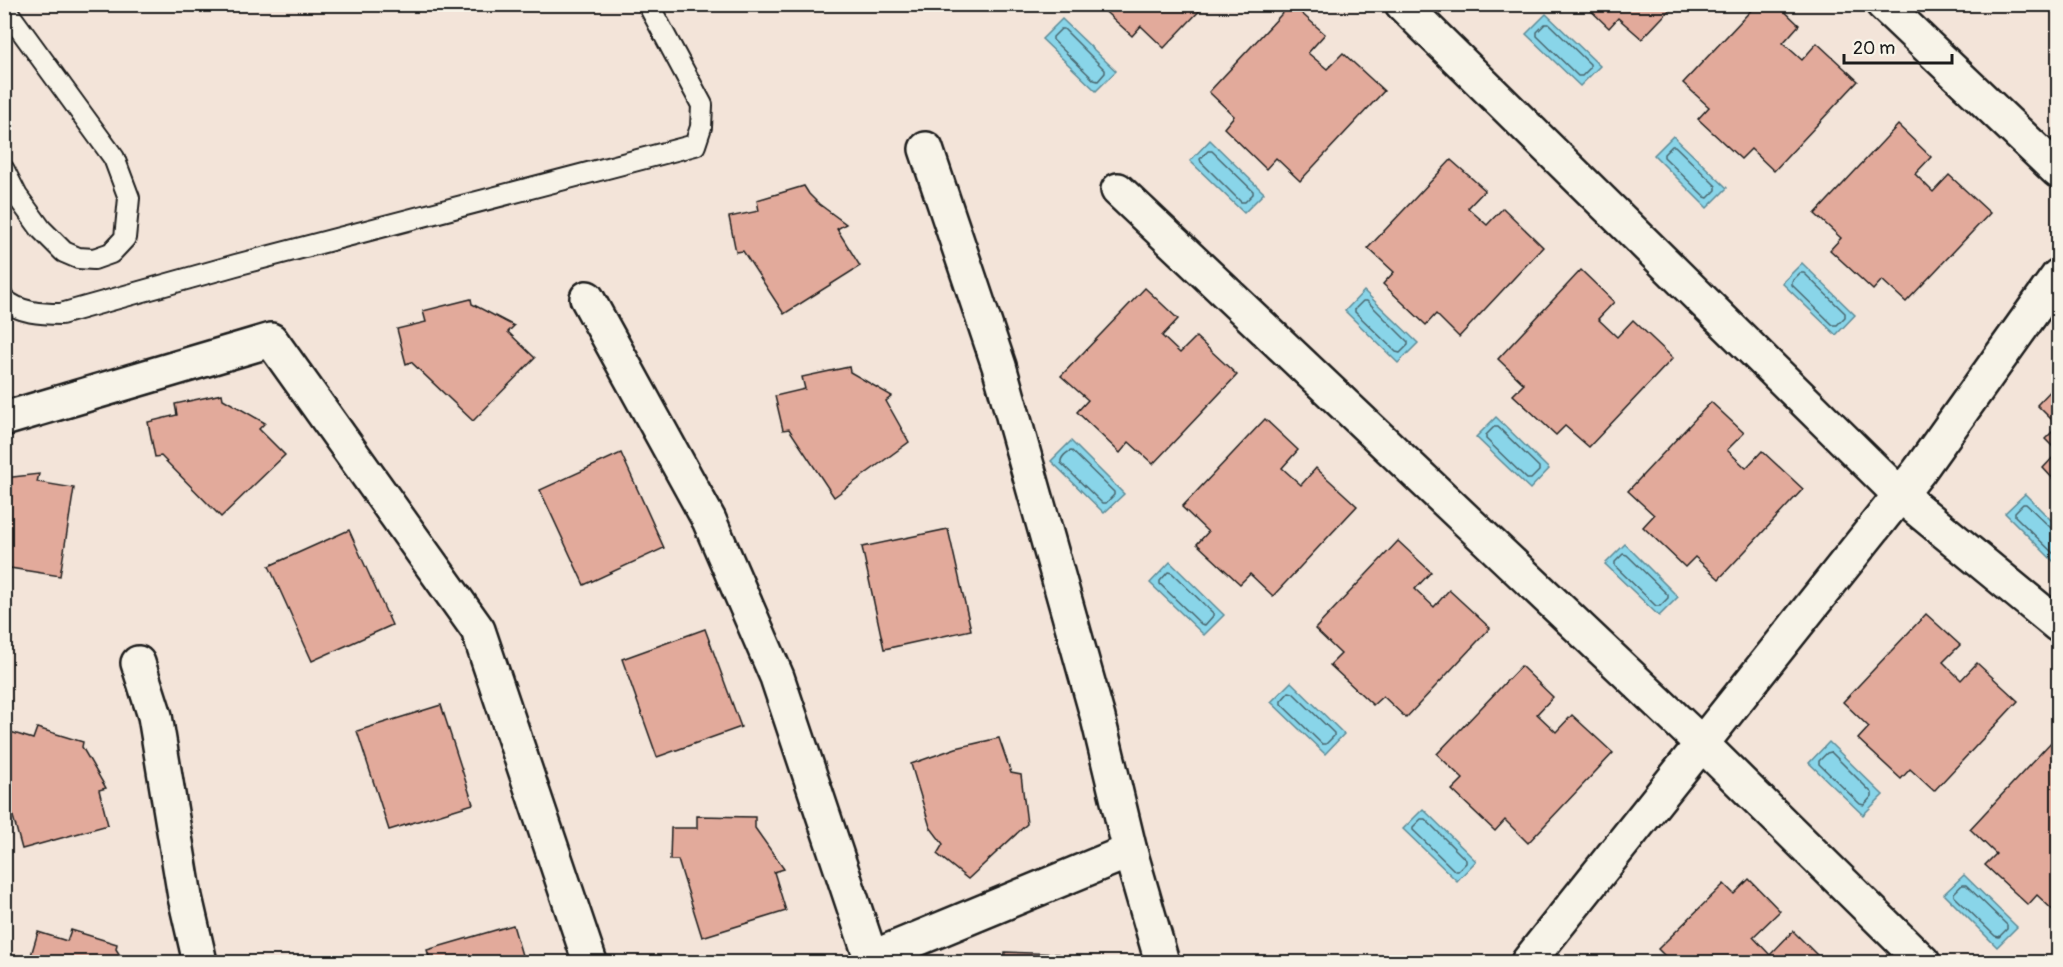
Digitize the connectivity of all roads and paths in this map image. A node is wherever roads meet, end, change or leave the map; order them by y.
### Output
1 (648, 4) edge
2 (1402, 4) edge
3 (1883, 4) edge
4 (4, 7) edge
5 (926, 149) dead end
6 (4, 170) edge
7 (2058, 171) edge
8 (1118, 190) dead end
9 (2058, 276) edge
10 (587, 298) dead end
11 (4, 299) edge
12 (4, 419) edge
13 (1900, 495) junction
14 (2058, 625) edge
15 (138, 663) dead end
16 (1702, 744) junction
17 (1130, 851) junction
18 (867, 961) edge
19 (200, 963) edge
20 (590, 963) edge
21 (1162, 963) edge
22 (1528, 963) edge
23 (1923, 963) edge

1 - 11 lane
2 - 13 street
3 - 7 street
4 - 6 lane
5 - 17 street
8 - 16 street
9 - 13 street
10 - 18 street
12 - 20 street
13 - 14 street
13 - 16 street
15 - 19 street
16 - 22 street
16 - 23 street
17 - 18 street
17 - 21 street

